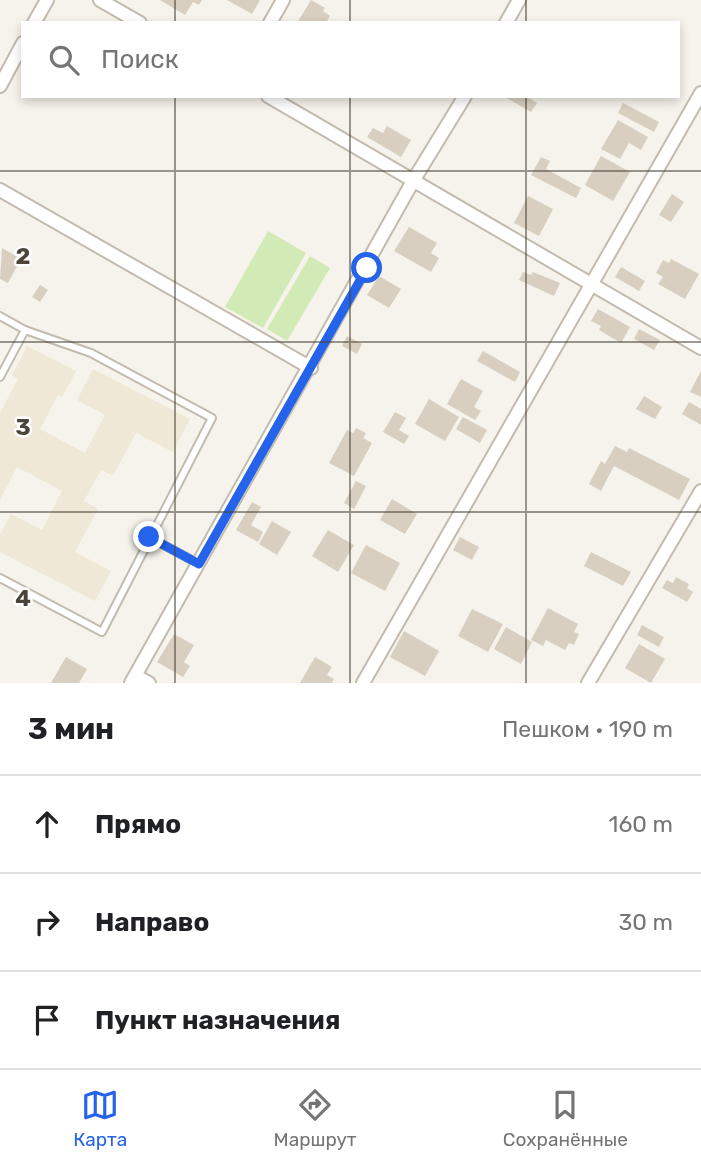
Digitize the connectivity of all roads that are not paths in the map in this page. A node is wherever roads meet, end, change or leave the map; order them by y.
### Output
1 (47, 0) edge
2 (100, 0) edge
3 (284, 0) edge
4 (519, 0) edge
5 (35, 21) edge
6 (137, 21) edge
7 (271, 21) edge
8 (507, 21) edge
9 (21, 47) edge
10 (0, 86) edge
11 (701, 93) edge
12 (271, 98) edge
13 (464, 98) edge
14 (413, 181) junction
15 (0, 190) edge
16 (591, 284) junction
17 (0, 316) edge
18 (25, 330) junction
19 (701, 348) edge
20 (311, 368) junction
21 (0, 377) edge
22 (701, 491) edge
23 (149, 537) junction
24 (199, 564) junction
25 (0, 578) edge
26 (133, 679) edge
27 (149, 683) edge
28 (363, 683) edge
29 (588, 683) edge

1 - 5 street
2 - 6 street
3 - 7 street
4 - 8 street
9 - 10 street
11 - 16 street
12 - 14 street
13 - 14 street
14 - 16 street
14 - 20 street
15 - 20 street
16 - 19 street
16 - 28 street
17 - 18 lane
18 - 21 lane
18 - 23 lane
20 - 24 street
22 - 29 street
23 - 24 lane
23 - 25 lane
24 - 26 street
26 - 27 street

